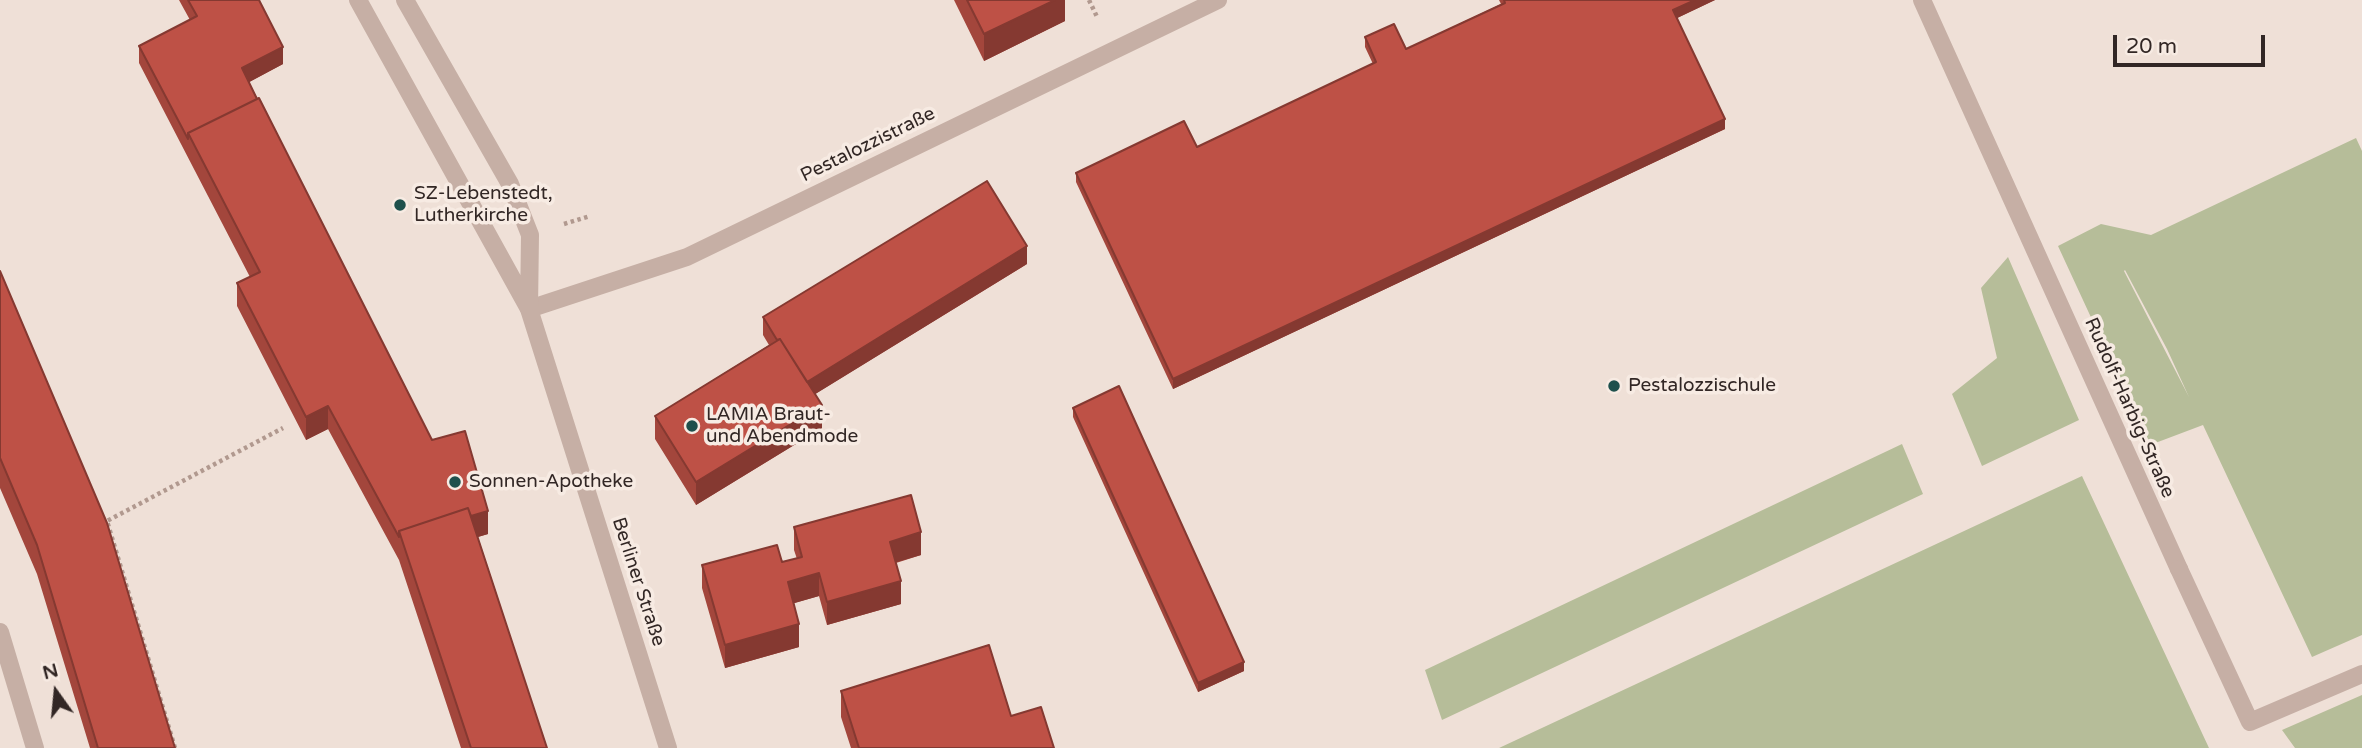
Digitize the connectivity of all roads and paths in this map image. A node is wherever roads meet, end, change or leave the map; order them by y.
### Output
1 (359, 0) edge
2 (405, 0) edge
3 (1089, 0) edge
4 (1218, 0) edge
5 (1922, 0) edge
6 (1099, 20) dead end
7 (529, 309) junction
8 (284, 428) dead end
9 (0, 632) edge
10 (2362, 674) edge
11 (35, 748) edge
12 (175, 748) edge
13 (668, 748) edge

1 - 7 street, Berliner Straße
2 - 7 street, Berliner Straße
3 - 6 path
4 - 7 street, Pestalozzistraße
5 - 10 street, Rudolf-Harbig-Straße
7 - 13 street, Berliner Straße
8 - 12 path
9 - 11 street

